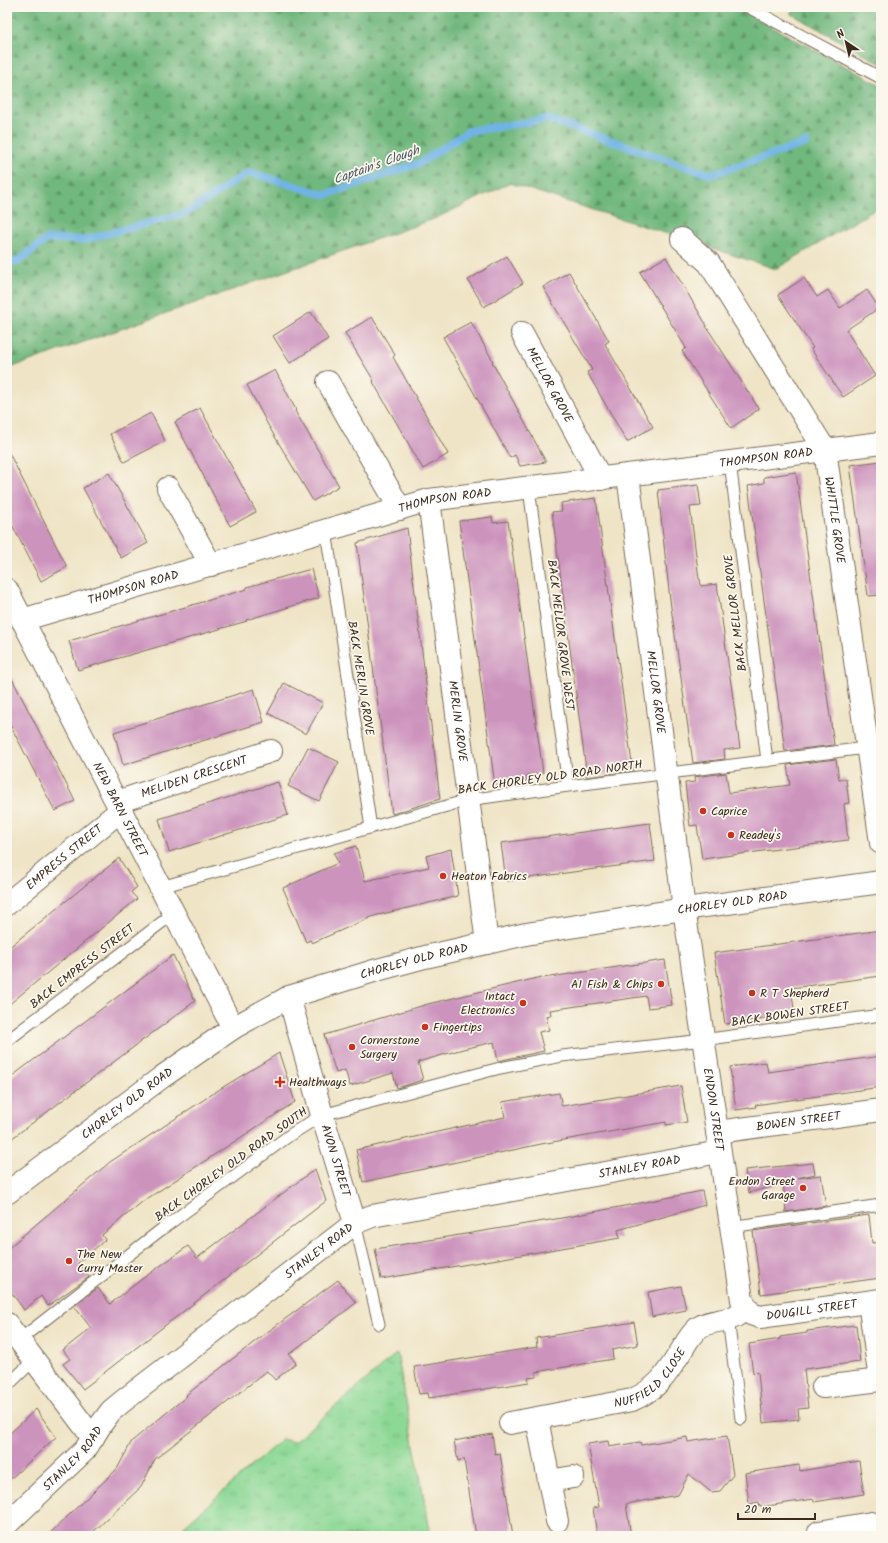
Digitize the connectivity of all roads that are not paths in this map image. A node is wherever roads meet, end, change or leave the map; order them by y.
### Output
1 (748, 7) edge
2 (881, 78) edge
3 (682, 239) dead end
4 (522, 333) dead end
5 (328, 382) dead end
6 (881, 443) edge
7 (825, 450) junction
8 (730, 462) junction
9 (628, 475) junction
10 (601, 479) junction
11 (168, 488) dead end
12 (529, 488) junction
13 (429, 500) junction
14 (400, 509) junction
15 (326, 531) junction
16 (210, 565) junction
17 (7, 590) edge
18 (22, 620) junction
19 (874, 747) edge
20 (271, 751) dead end
21 (767, 761) junction
22 (666, 773) junction
23 (568, 786) junction
24 (468, 800) junction
25 (119, 806) junction
26 (371, 828) junction
27 (881, 843) edge
28 (881, 882) edge
29 (161, 887) junction
30 (7, 904) edge
31 (684, 909) junction
32 (174, 913) junction
33 (487, 943) junction
34 (289, 997) junction
35 (881, 1015) edge
36 (233, 1028) junction
37 (703, 1040) junction
38 (7, 1041) edge
39 (881, 1110) edge
40 (322, 1115) junction
41 (718, 1142) junction
42 (7, 1193) edge
43 (881, 1205) edge
44 (355, 1223) junction
45 (730, 1227) junction
46 (875, 1301) edge
47 (746, 1308) junction
48 (728, 1318) junction
49 (379, 1324) dead end
50 (13, 1332) edge
51 (34, 1360) junction
52 (880, 1383) edge
53 (7, 1386) edge
54 (823, 1387) dead end
55 (537, 1419) junction
56 (741, 1419) dead end
57 (510, 1423) dead end
58 (93, 1438) junction
59 (573, 1477) dead end
60 (549, 1481) junction
61 (557, 1521) dead end
62 (871, 1523) dead end
63 (7, 1524) edge
64 (819, 1532) dead end
65 (846, 1532) edge

1 - 2 lane
3 - 7 street, WHITTLE GROVE
4 - 10 street, MELLOR GROVE
5 - 14 street
6 - 7 street, THOMPSON ROAD
7 - 8 street, THOMPSON ROAD
7 - 19 street, WHITTLE GROVE
8 - 9 street, THOMPSON ROAD
8 - 21 lane, BACK MELLOR GROVE
9 - 10 street, THOMPSON ROAD
9 - 22 street, MELLOR GROVE
10 - 12 street, THOMPSON ROAD
11 - 16 street
12 - 13 street, THOMPSON ROAD
12 - 23 lane, BACK MELLOR GROVE WEST
13 - 14 street, THOMPSON ROAD
13 - 24 street, MERLIN GROVE
14 - 15 street, THOMPSON ROAD
15 - 16 street, THOMPSON ROAD
15 - 26 lane, BACK MERLIN GROVE
16 - 18 street, THOMPSON ROAD
17 - 18 street, NEW BARN STREET
18 - 25 street, NEW BARN STREET
19 - 21 lane, BACK CHORLEY OLD ROAD NORTH
19 - 27 street, WHITTLE GROVE
20 - 25 street, MELIDEN CRESCENT
21 - 22 lane, BACK CHORLEY OLD ROAD NORTH
22 - 23 lane, BACK CHORLEY OLD ROAD NORTH
22 - 31 street, MELLOR GROVE
23 - 24 lane, BACK CHORLEY OLD ROAD NORTH
24 - 26 lane, BACK CHORLEY OLD ROAD NORTH
24 - 33 street, MERLIN GROVE
25 - 29 street, NEW BARN STREET
25 - 30 street, EMPRESS STREET
26 - 29 lane, BACK CHORLEY OLD ROAD NORTH
28 - 31 street, CHORLEY OLD ROAD
29 - 32 street, NEW BARN STREET
31 - 33 street, CHORLEY OLD ROAD
31 - 37 street, ENDON STREET
32 - 36 street, NEW BARN STREET
32 - 38 lane, BACK EMPRESS STREET
33 - 34 street, CHORLEY OLD ROAD
34 - 36 street, CHORLEY OLD ROAD
34 - 40 street, AVON STREET
35 - 37 lane, BACK BOWEN STREET
36 - 42 street, CHORLEY OLD ROAD
37 - 40 lane, BACK CHORLEY OLD ROAD SOUTH
37 - 41 street, ENDON STREET
39 - 41 street, BOWEN STREET
40 - 44 street, AVON STREET
40 - 50 lane, BACK CHORLEY OLD ROAD SOUTH
41 - 44 street, STANLEY ROAD
41 - 45 street, ENDON STREET
43 - 45 lane
44 - 49 lane, AVON STREET
44 - 58 street, STANLEY ROAD
45 - 47 street, ENDON STREET
46 - 47 street, DOUGILL STREET
46 - 52 street
47 - 48 street, NUFFIELD CLOSE
48 - 55 street, NUFFIELD CLOSE
48 - 56 lane
50 - 51 street
51 - 53 lane
51 - 58 street
52 - 54 street
55 - 57 street, NUFFIELD CLOSE
55 - 60 street
58 - 63 street, STANLEY ROAD
59 - 60 street
60 - 61 street
62 - 65 street
64 - 65 street

